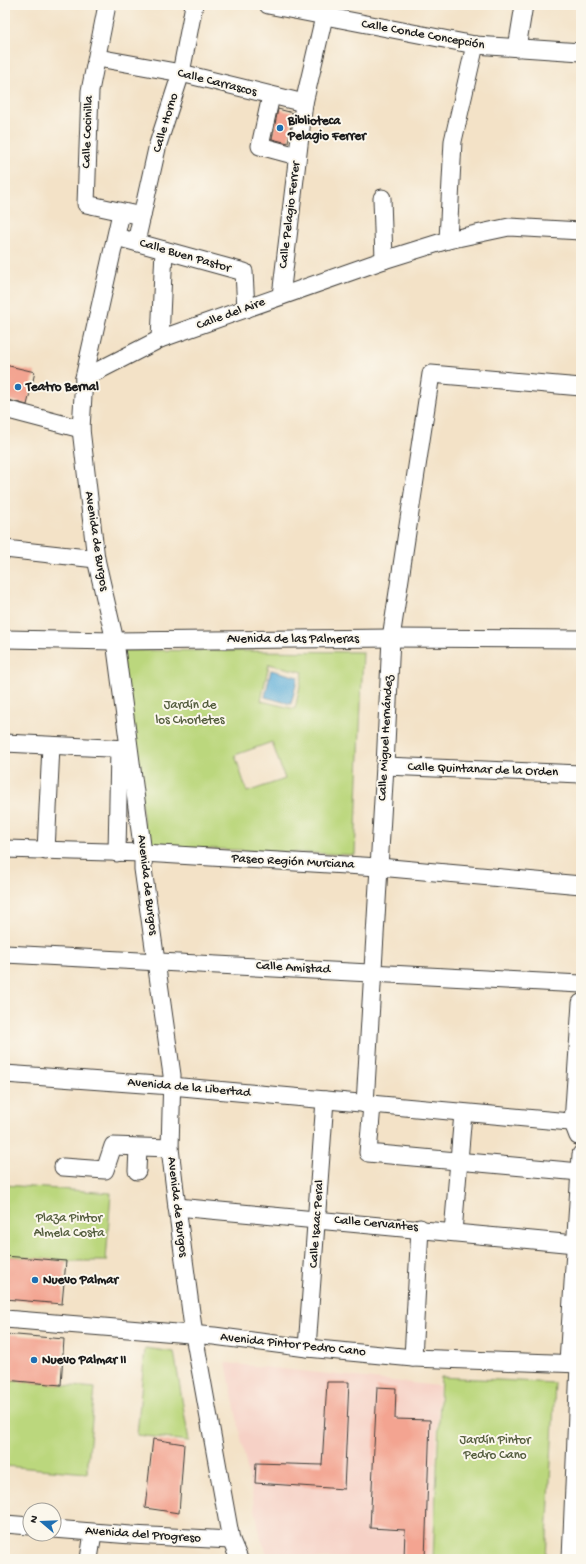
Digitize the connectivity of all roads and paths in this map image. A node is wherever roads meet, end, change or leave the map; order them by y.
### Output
1 (107, 5) edge
2 (194, 5) edge
3 (268, 5) edge
4 (524, 5) edge
5 (289, 8) edge
6 (324, 17) junction
7 (475, 45) junction
8 (517, 48) junction
9 (581, 52) edge
10 (98, 58) junction
11 (181, 73) junction
12 (271, 96) junction
13 (304, 103) junction
14 (297, 156) junction
15 (382, 198) dead end
16 (121, 213) junction
17 (142, 216) junction
18 (581, 231) edge
19 (114, 237) junction
20 (448, 240) junction
21 (136, 242) junction
22 (164, 250) junction
23 (384, 260) junction
24 (281, 296) junction
25 (246, 309) junction
26 (160, 338) junction
27 (84, 378) junction
28 (581, 387) edge
29 (5, 409) edge
30 (81, 429) junction
31 (5, 549) edge
32 (96, 559) junction
33 (391, 638) junction
34 (5, 639) edge
35 (581, 639) edge
36 (115, 641) junction
37 (5, 743) edge
38 (51, 746) junction
39 (123, 749) junction
40 (385, 766) junction
41 (581, 774) edge
42 (5, 849) edge
43 (46, 851) junction
44 (117, 853) junction
45 (143, 853) junction
46 (380, 867) junction
47 (581, 885) edge
48 (5, 954) edge
49 (157, 960) junction
50 (374, 972) junction
51 (581, 984) edge
52 (581, 1004) edge
53 (5, 1074) edge
54 (170, 1086) junction
55 (325, 1100) junction
56 (369, 1105) junction
57 (463, 1113) junction
58 (579, 1131) edge
59 (138, 1148) junction
60 (170, 1148) junction
61 (581, 1154) edge
62 (459, 1160) junction
63 (63, 1167) dead end
64 (137, 1171) dead end
65 (580, 1172) junction
66 (177, 1207) junction
67 (318, 1219) junction
68 (420, 1228) junction
69 (454, 1232) junction
70 (575, 1244) junction
71 (5, 1319) edge
72 (194, 1335) junction
73 (307, 1348) junction
74 (413, 1358) junction
75 (576, 1364) edge
76 (578, 1477) edge
77 (5, 1524) edge
78 (22, 1525) edge
79 (62, 1530) edge
80 (93, 1533) junction
81 (231, 1540) junction
82 (90, 1559) edge
83 (239, 1559) edge
84 (571, 1559) edge

1 - 10 street, Calle Cocinilla
2 - 11 street, Calle Horno
3 - 5 street, Calle Conde Concepción
4 - 8 street
5 - 6 street, Calle Conde Concepción
6 - 7 street, Calle Conde Concepción
6 - 13 street, Calle Pelagio Ferrer
7 - 8 street, Calle Conde Concepción
7 - 20 street
8 - 9 street, Calle Conde Concepción
10 - 11 street, Calle Carrascos
10 - 16 street, Calle Cocinilla
11 - 12 street, Calle Carrascos
11 - 17 street, Calle Horno
12 - 13 street
12 - 14 street, Calle Carrascos
13 - 14 street, Calle Pelagio Ferrer
14 - 24 street, Calle Pelagio Ferrer
15 - 23 street
16 - 17 street, Calle Cocinilla
16 - 19 street, Avenida de Burgos
17 - 21 street, Calle Horno
18 - 20 street, Calle del Aire
19 - 21 street, Calle Buen Pastor
19 - 27 street, Avenida de Burgos
20 - 23 street, Calle del Aire
21 - 22 street, Calle Buen Pastor
22 - 25 street, Calle Buen Pastor
22 - 26 street
23 - 24 street, Calle del Aire
24 - 25 street, Calle del Aire
25 - 26 street, Calle del Aire
26 - 27 street, Calle del Aire
27 - 30 street, Avenida de Burgos
28 - 33 street, Calle Miguel Hernández
29 - 30 street
30 - 32 street, Avenida de Burgos
31 - 32 street
32 - 36 street, Avenida de Burgos
33 - 35 street, Avenida de las Palmeras
33 - 36 street, Avenida de las Palmeras
33 - 40 street, Calle Miguel Hernández
34 - 36 street, Avenida de las Palmeras
36 - 39 street, Avenida de Burgos
37 - 38 street
38 - 39 street
38 - 43 street
39 - 44 street
39 - 45 street, Avenida de Burgos
40 - 41 street, Calle Quintanar de la Orden
40 - 46 street, Calle Miguel Hernández
42 - 43 street, Paseo Región Murciana
43 - 44 street, Paseo Región Murciana
44 - 45 street, Paseo Región Murciana
45 - 46 street, Paseo Región Murciana
45 - 49 street, Avenida de Burgos
46 - 47 street, Paseo Región Murciana
46 - 50 street, Calle Miguel Hernández
48 - 49 street, Calle Amistad
49 - 50 street, Calle Amistad
49 - 54 street, Avenida de Burgos
50 - 51 street, Calle Amistad
50 - 56 street, Calle Miguel Hernández
52 - 58 street
53 - 54 street, Avenida de la Libertad
54 - 55 street, Avenida de la Libertad
54 - 60 street, Avenida de Burgos
55 - 56 street, Avenida de la Libertad
55 - 67 street, Calle Isaac Peral
56 - 57 street, Avenida de la Libertad
56 - 62 street
57 - 58 street, Avenida de la Libertad
57 - 62 street
59 - 60 street
59 - 63 street
59 - 64 street
60 - 66 street, Avenida de Burgos
61 - 65 street
62 - 65 street
62 - 69 street
65 - 70 street
66 - 67 street, Calle Cervantes
66 - 72 street, Avenida de Burgos
67 - 68 street, Calle Cervantes
67 - 73 street, Calle Isaac Peral
68 - 69 street, Calle Cervantes
68 - 74 street
69 - 70 street, Calle Cervantes
70 - 75 street
71 - 72 street, Avenida Pintor Pedro Cano
72 - 73 street, Avenida Pintor Pedro Cano
72 - 81 street, Avenida de Burgos
73 - 74 street, Avenida Pintor Pedro Cano
74 - 75 street, Avenida Pintor Pedro Cano
75 - 76 street
76 - 84 street
77 - 78 street
79 - 80 street, Avenida del Progreso
80 - 81 street, Avenida del Progreso
80 - 82 street
81 - 83 street, Avenida de Burgos

